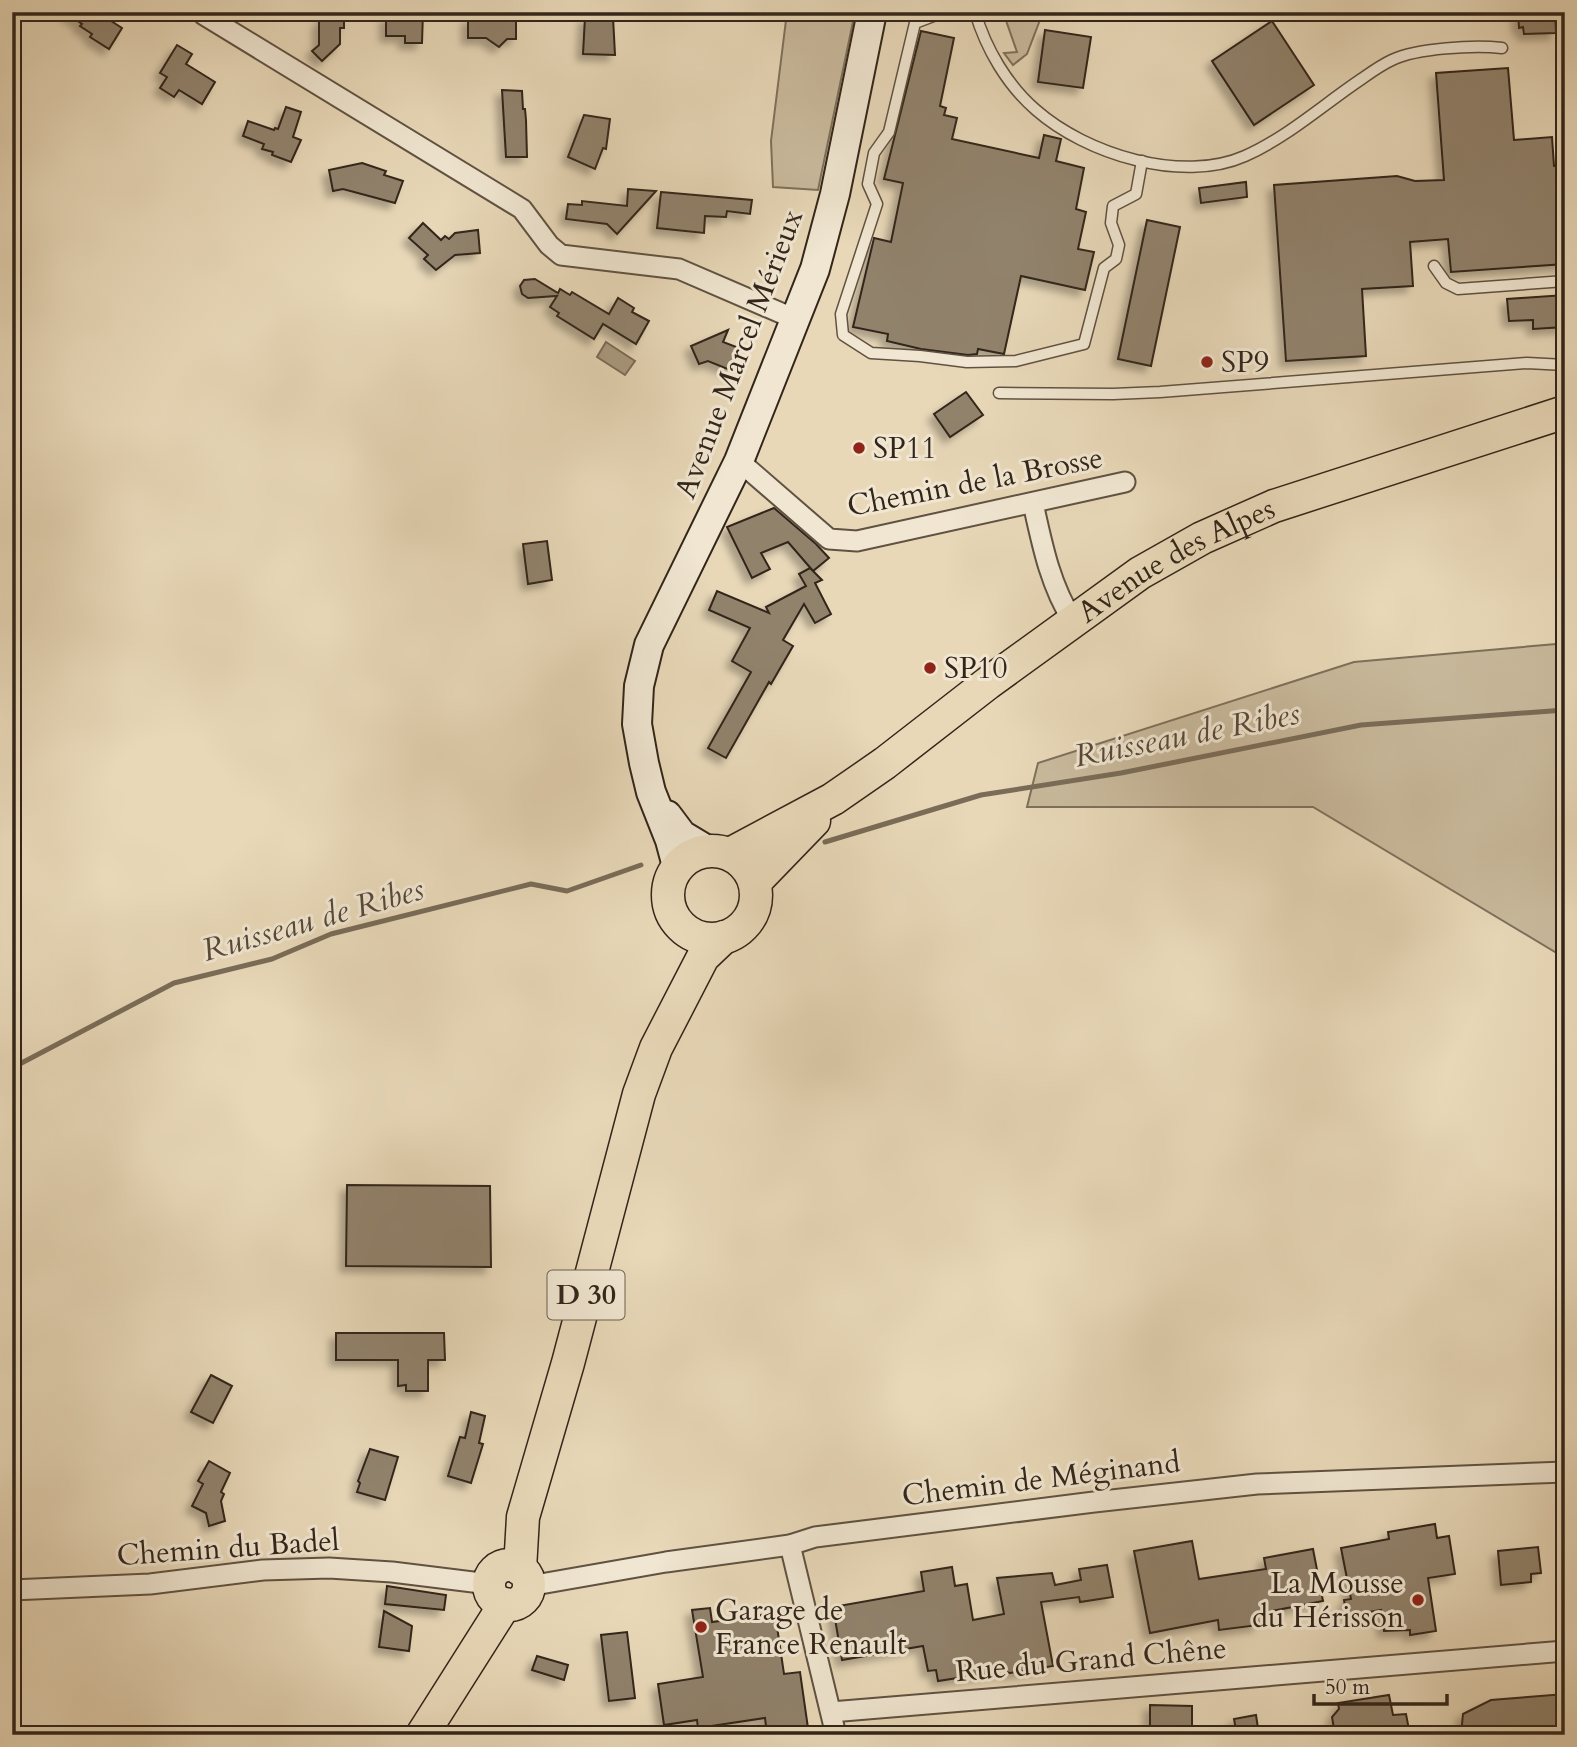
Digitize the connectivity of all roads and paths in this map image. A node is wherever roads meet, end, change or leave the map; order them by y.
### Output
1 (872, 12) edge
2 (944, 12) edge
3 (975, 12) edge
4 (204, 15) dead end
5 (1502, 48) dead end
6 (1142, 161) junction
7 (1434, 266) dead end
8 (1565, 281) edge
9 (795, 319) junction
10 (1565, 365) edge
11 (999, 393) dead end
12 (1565, 412) edge
13 (740, 461) junction
14 (1125, 482) dead end
15 (1033, 503) junction
16 (1073, 621) junction
17 (651, 792) junction
18 (833, 799) junction
19 (718, 852) junction
20 (677, 866) junction
21 (755, 882) junction
22 (681, 927) junction
23 (724, 937) junction
24 (667, 1024) junction
25 (1565, 1472) edge
26 (790, 1545) junction
27 (511, 1586) junction
28 (12, 1590) edge
29 (1565, 1651) edge
30 (831, 1712) junction
31 (422, 1735) edge
32 (836, 1735) edge

1 - 9 main road, Avenue Marcel Mérieux
2 - 6 lane
3 - 6 lane
4 - 9 street
5 - 6 lane
7 - 8 lane
9 - 13 main road, Avenue Marcel Mérieux
10 - 11 lane
12 - 16 main road, Avenue des Alpes
13 - 15 street, Chemin de la Brosse
13 - 17 main road, Avenue Marcel Mérieux
14 - 15 street, Chemin de la Brosse
15 - 16 street
16 - 18 main road, Avenue des Alpes
17 - 19 main road, Avenue Marcel Mérieux
17 - 20 main road, Avenue Marcel Mérieux
18 - 19 main road, Avenue des Alpes
18 - 21 main road, Avenue des Alpes
19 - 20 main road
19 - 21 main road
20 - 22 main road
21 - 23 main road
22 - 23 main road
22 - 24 main road, D 30
23 - 24 main road, D 30
24 - 27 main road, D 30
25 - 26 street, Chemin de Méginand
26 - 27 street, Chemin de Méginand
26 - 30 street
27 - 28 street, Chemin du Badel
27 - 31 main road, D 30
29 - 30 street, Rue du Grand Chêne
30 - 32 street

